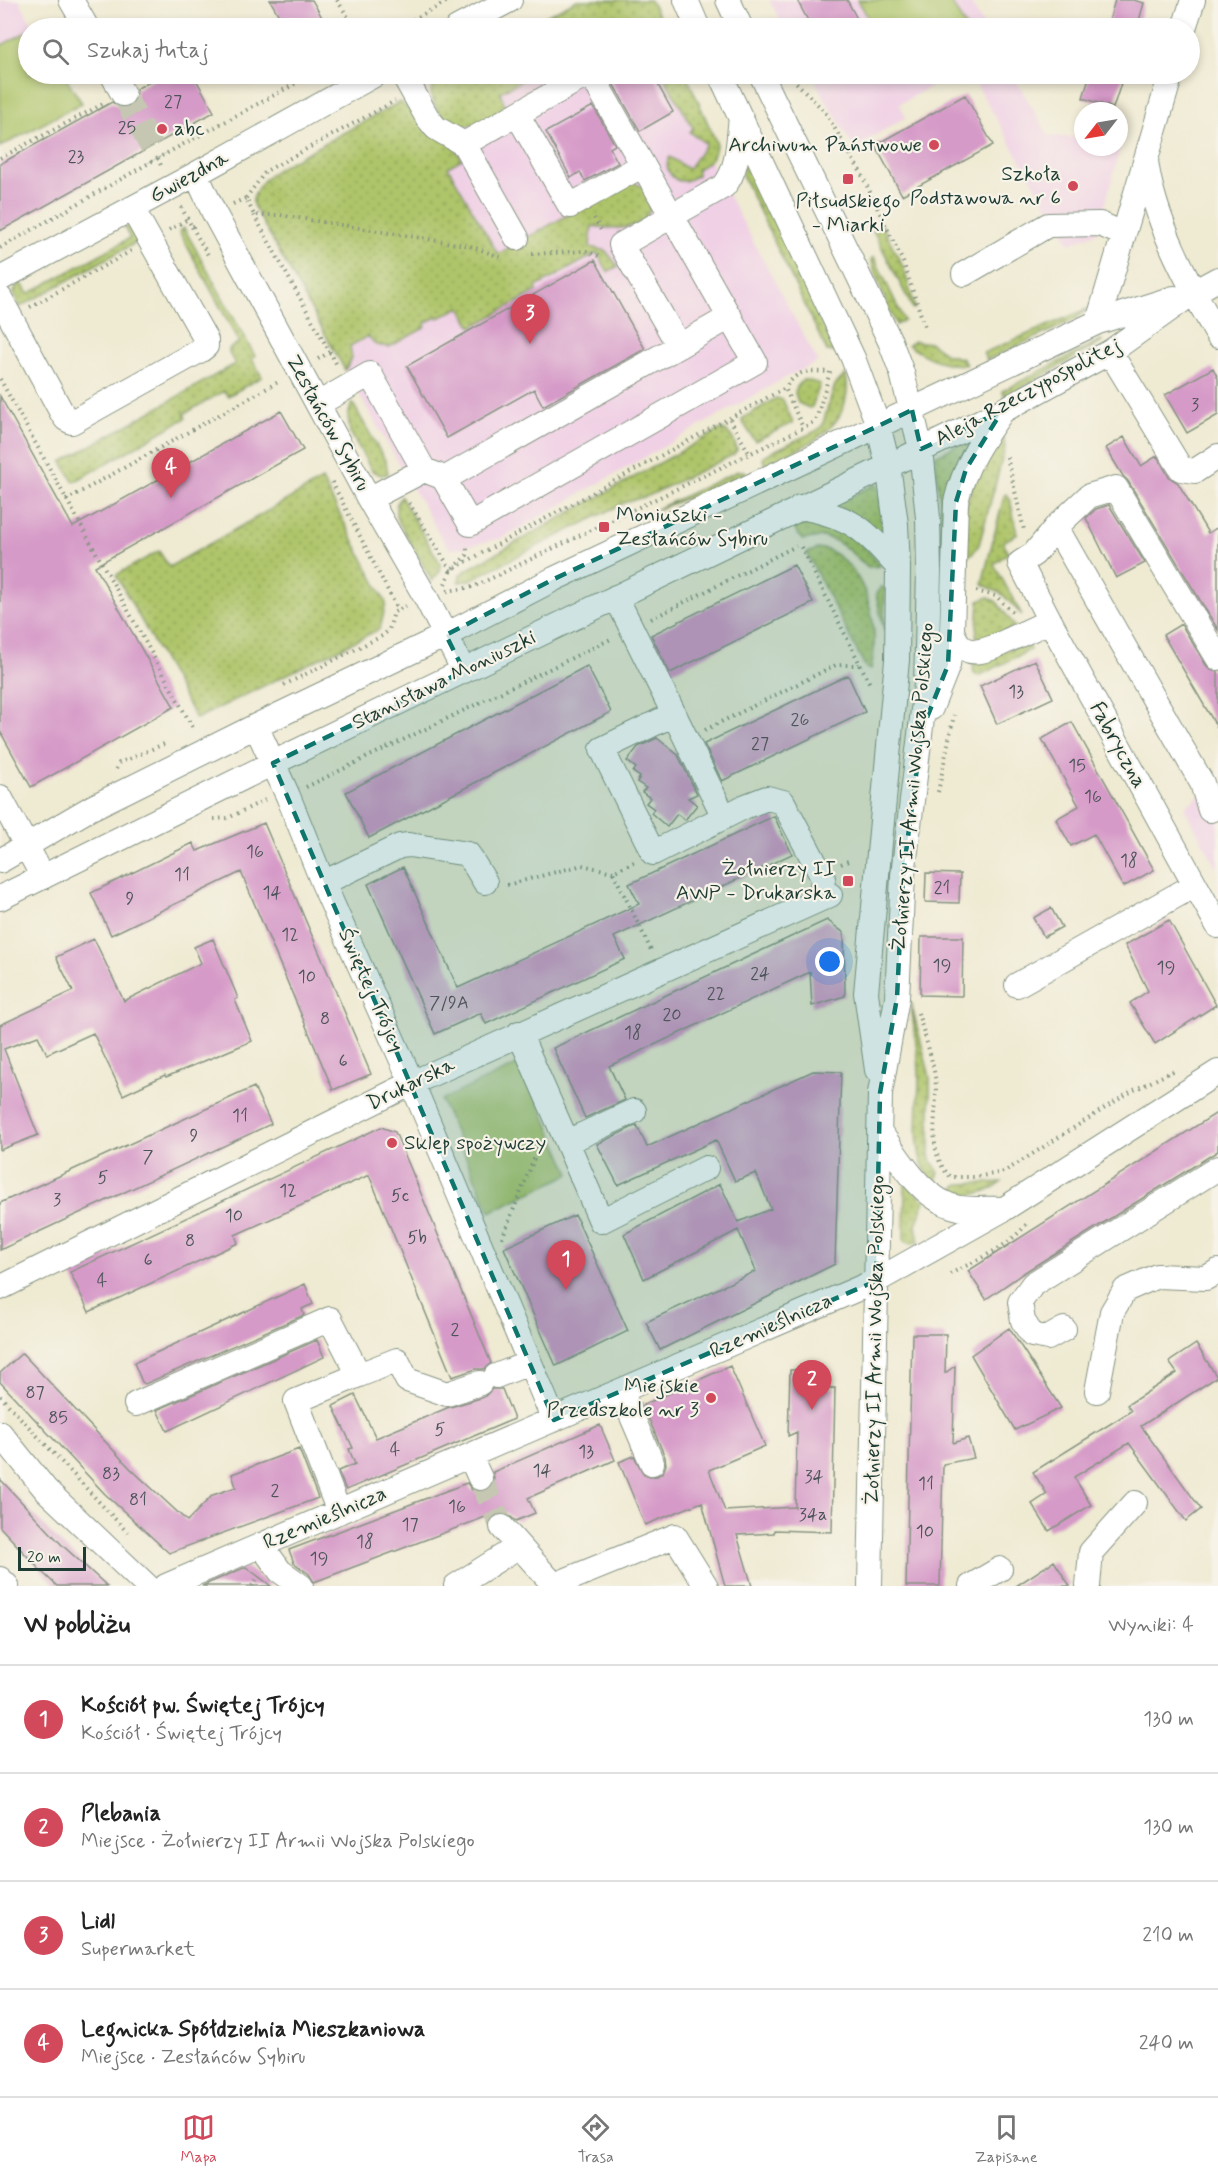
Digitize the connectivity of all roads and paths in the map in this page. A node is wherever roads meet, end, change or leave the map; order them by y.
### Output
1 (71, 0) edge
2 (337, 0) edge
3 (450, 0) edge
4 (510, 0) edge
5 (686, 0) edge
6 (728, 0) edge
7 (1193, 0) edge
8 (81, 18) edge
9 (349, 18) edge
10 (416, 18) edge
11 (476, 18) edge
12 (694, 18) edge
13 (736, 18) edge
14 (1187, 18) edge
15 (117, 84) edge
16 (295, 84) edge
17 (358, 84) edge
18 (405, 84) edge
19 (409, 84) edge
20 (572, 84) edge
21 (596, 84) edge
22 (725, 84) edge
23 (766, 84) edge
24 (798, 84) edge
25 (1168, 84) edge
26 (517, 114) junction
27 (741, 118) junction
28 (464, 144) junction
29 (1145, 156) junction
30 (0, 159) edge
31 (643, 165) junction
32 (196, 174) junction
33 (170, 188) junction
34 (246, 198) junction
35 (583, 199) junction
36 (132, 208) junction
37 (214, 213) junction
38 (672, 216) junction
39 (188, 219) junction
40 (1123, 234) junction
41 (150, 240) junction
42 (0, 248) edge
43 (519, 250) junction
44 (625, 252) junction
45 (964, 274) dead end
46 (0, 279) edge
47 (1218, 279) edge
48 (1194, 292) junction
49 (5, 307) edge
50 (730, 317) junction
51 (1098, 322) junction
52 (925, 327) dead end
53 (1218, 336) edge
54 (679, 346) junction
55 (1110, 352) junction
56 (0, 379) edge
57 (279, 382) dead end
58 (785, 388) junction
59 (318, 404) junction
60 (912, 410) junction
61 (1002, 411) junction
62 (730, 419) junction
63 (878, 425) junction
64 (803, 428) junction
65 (921, 449) junction
66 (749, 453) junction
67 (1218, 456) edge
68 (1007, 457) dead end
69 (888, 465) junction
70 (434, 474) junction
71 (369, 499) junction
72 (66, 500) junction
73 (800, 507) junction
74 (470, 524) junction
75 (1056, 527) junction
76 (1027, 559) junction
77 (898, 567) junction
78 (451, 570) junction
79 (425, 596) junction
80 (616, 597) junction
81 (1050, 621) junction
82 (631, 629) junction
83 (952, 631) junction
84 (446, 635) junction
85 (1218, 658) edge
86 (860, 665) junction
87 (464, 671) junction
88 (281, 686) dead end
89 (873, 690) dead end
90 (955, 713) dead end
91 (674, 714) junction
92 (203, 725) dead end
93 (256, 726) junction
94 (194, 730) junction
95 (922, 730) junction
96 (187, 734) dead end
97 (686, 739) junction
98 (167, 742) dead end
99 (119, 763) dead end
100 (273, 763) junction
101 (938, 793) dead end
102 (0, 798) edge
103 (294, 798) junction
104 (262, 802) junction
105 (1210, 810) dead end
106 (724, 817) junction
107 (228, 818) dead end
108 (25, 845) junction
109 (653, 853) junction
110 (850, 860) dead end
111 (0, 861) edge
112 (613, 872) junction
113 (820, 873) junction
114 (43, 878) junction
115 (485, 882) joint
116 (323, 883) junction
117 (1196, 885) junction
118 (0, 898) edge
119 (1218, 926) edge
120 (662, 946) dead end
121 (1017, 985) dead end
122 (916, 1005) dead end
123 (519, 1034) junction
124 (1177, 1069) dead end
125 (1218, 1072) edge
126 (412, 1083) junction
127 (880, 1093) junction
128 (634, 1111) dead end
129 (553, 1112) junction
130 (879, 1131) junction
131 (567, 1142) junction
132 (706, 1168) dead end
133 (1218, 1168) edge
134 (1004, 1209) junction
135 (1029, 1222) dead end
136 (502, 1239) dead end
137 (1218, 1271) edge
138 (950, 1275) dead end
139 (876, 1281) junction
140 (0, 1288) edge
141 (1064, 1329) dead end
142 (529, 1363) junction
143 (359, 1375) junction
144 (621, 1391) junction
145 (1097, 1391) dead end
146 (0, 1396) edge
147 (136, 1404) dead end
148 (554, 1420) junction
149 (0, 1433) edge
150 (652, 1463) dead end
151 (1135, 1503) dead end
152 (339, 1512) junction
153 (502, 1527) tunnel mouth
154 (134, 1539) dead end
155 (261, 1545) junction
156 (519, 1546) junction
157 (1000, 1569) dead end
158 (0, 1579) edge
159 (7, 1586) edge
160 (147, 1586) edge
161 (166, 1586) edge
162 (301, 1586) edge
163 (456, 1586) edge
164 (706, 1586) edge
165 (870, 1586) edge
166 (971, 1586) edge
167 (1088, 1586) edge

1 - 8 street
2 - 9 path
3 - 10 path
4 - 11 street
5 - 12 street
6 - 13 street
7 - 14 street
15 - 30 path
16 - 42 path
17 - 32 street, Gwiezdna
18 - 34 path
19 - 28 street
20 - 26 street
21 - 31 street
22 - 27 street, Żołnierzy II Armii Wojska Polskiego
23 - 60 street, Żołnierzy II Armii Wojska Polskiego
24 - 52 path
25 - 29 street
26 - 28 street
26 - 35 street
27 - 38 street
27 - 63 street, Żołnierzy II Armii Wojska Polskiego
28 - 43 street
29 - 40 street
29 - 48 street
31 - 35 street
31 - 38 street
32 - 33 street, Gwiezdna
32 - 37 street, Zesłańców Sybiru
33 - 36 street, Gwiezdna
33 - 39 path
34 - 37 path
34 - 43 path
35 - 44 path
36 - 41 street
36 - 46 street, Gwiezdna
37 - 39 path
37 - 59 street, Zesłańców Sybiru
38 - 44 street
38 - 50 street
39 - 41 path
40 - 45 street
40 - 51 street
41 - 49 path
41 - 49 street
43 - 44 path
44 - 54 street
47 - 48 street, Aleja Rzeczypospolitej
48 - 51 street, Aleja Rzeczypospolitej
48 - 53 street
48 - 55 street, Aleja Rzeczypospolitej
50 - 54 street
50 - 74 street
51 - 60 street, Aleja Rzeczypospolitej
54 - 70 street
55 - 61 street, Aleja Rzeczypospolitej
55 - 67 street
56 - 72 path
57 - 72 path
58 - 62 path
58 - 64 path
58 - 64 path
59 - 70 street
59 - 71 street, Zesłańców Sybiru
60 - 63 street, Aleja Rzeczypospolitej
60 - 65 street, Żołnierzy II Armii Wojska Polskiego
61 - 65 street, Aleja Rzeczypospolitej
61 - 83 street
62 - 66 path
62 - 78 path
63 - 69 street, Żołnierzy II Armii Wojska Polskiego
63 - 84 street, Stanisława Moniuszki
64 - 66 path
65 - 69 street, Aleja Rzeczypospolitej
65 - 95 street, Żołnierzy II Armii Wojska Polskiego
66 - 78 path
68 - 76 path
69 - 73 street, Stanisława Moniuszki
69 - 77 street, Żołnierzy II Armii Wojska Polskiego
70 - 71 street
70 - 74 street
71 - 79 street, Zesłańców Sybiru
72 - 94 path
73 - 77 street
73 - 80 street, Stanisława Moniuszki
74 - 78 path
75 - 76 street
75 - 85 street
75 - 105 street
76 - 81 street, Fabryczna
77 - 127 street, Żołnierzy II Armii Wojska Polskiego
79 - 84 street, Zesłańców Sybiru
79 - 88 path
80 - 82 street
80 - 87 street, Stanisława Moniuszki
81 - 83 street
81 - 117 street, Fabryczna
82 - 86 path
82 - 91 street
82 - 103 path
83 - 95 street
84 - 87 street, Zesłańców Sybiru
84 - 93 street, Stanisława Moniuszki
86 - 89 path
86 - 97 path
87 - 100 street, Stanisława Moniuszki
90 - 101 path
91 - 97 street
91 - 109 street
92 - 94 path
93 - 100 street, Świętej Trójcy
93 - 108 street, Stanisława Moniuszki
94 - 96 path
95 - 127 street, Żołnierzy II Armii Wojska Polskiego
97 - 106 street
98 - 99 path
100 - 103 street, Świętej Trójcy
100 - 114 street, Stanisława Moniuszki
102 - 108 street
103 - 104 path
103 - 104 path
103 - 116 street, Świętej Trójcy
104 - 107 path
106 - 109 street
106 - 113 street
108 - 111 street, Stanisława Moniuszki
108 - 114 street
109 - 112 path
110 - 113 path
112 - 115 path
112 - 120 path
113 - 123 street, Drukarska
114 - 118 street, Stanisława Moniuszki
115 - 116 street
116 - 126 street, Świętej Trójcy
117 - 119 street, Fabryczna
117 - 121 street
122 - 124 path
123 - 126 street, Drukarska
123 - 129 street
125 - 134 street, Rzemieślnicza
126 - 140 street, Drukarska
126 - 142 street, Świętej Trójcy
127 - 130 street, Żołnierzy II Armii Wojska Polskiego
128 - 131 street
129 - 131 street
129 - 136 path
130 - 134 street
130 - 139 street, Żołnierzy II Armii Wojska Polskiego
131 - 132 street
133 - 141 street
134 - 139 street, Rzemieślnicza
135 - 138 path
137 - 145 street
139 - 144 street, Rzemieślnicza
139 - 165 street, Żołnierzy II Armii Wojska Polskiego
142 - 143 street
142 - 148 street, Świętej Trójcy
143 - 147 street
143 - 152 street
144 - 148 street, Rzemieślnicza
144 - 150 street
146 - 154 path
148 - 152 street, Rzemieślnicza
149 - 160 street
151 - 167 street
152 - 155 street, Rzemieślnicza
153 - 156 street
155 - 161 street, Rzemieślnicza
155 - 162 street
156 - 163 street
156 - 164 street
157 - 166 street
158 - 159 street

